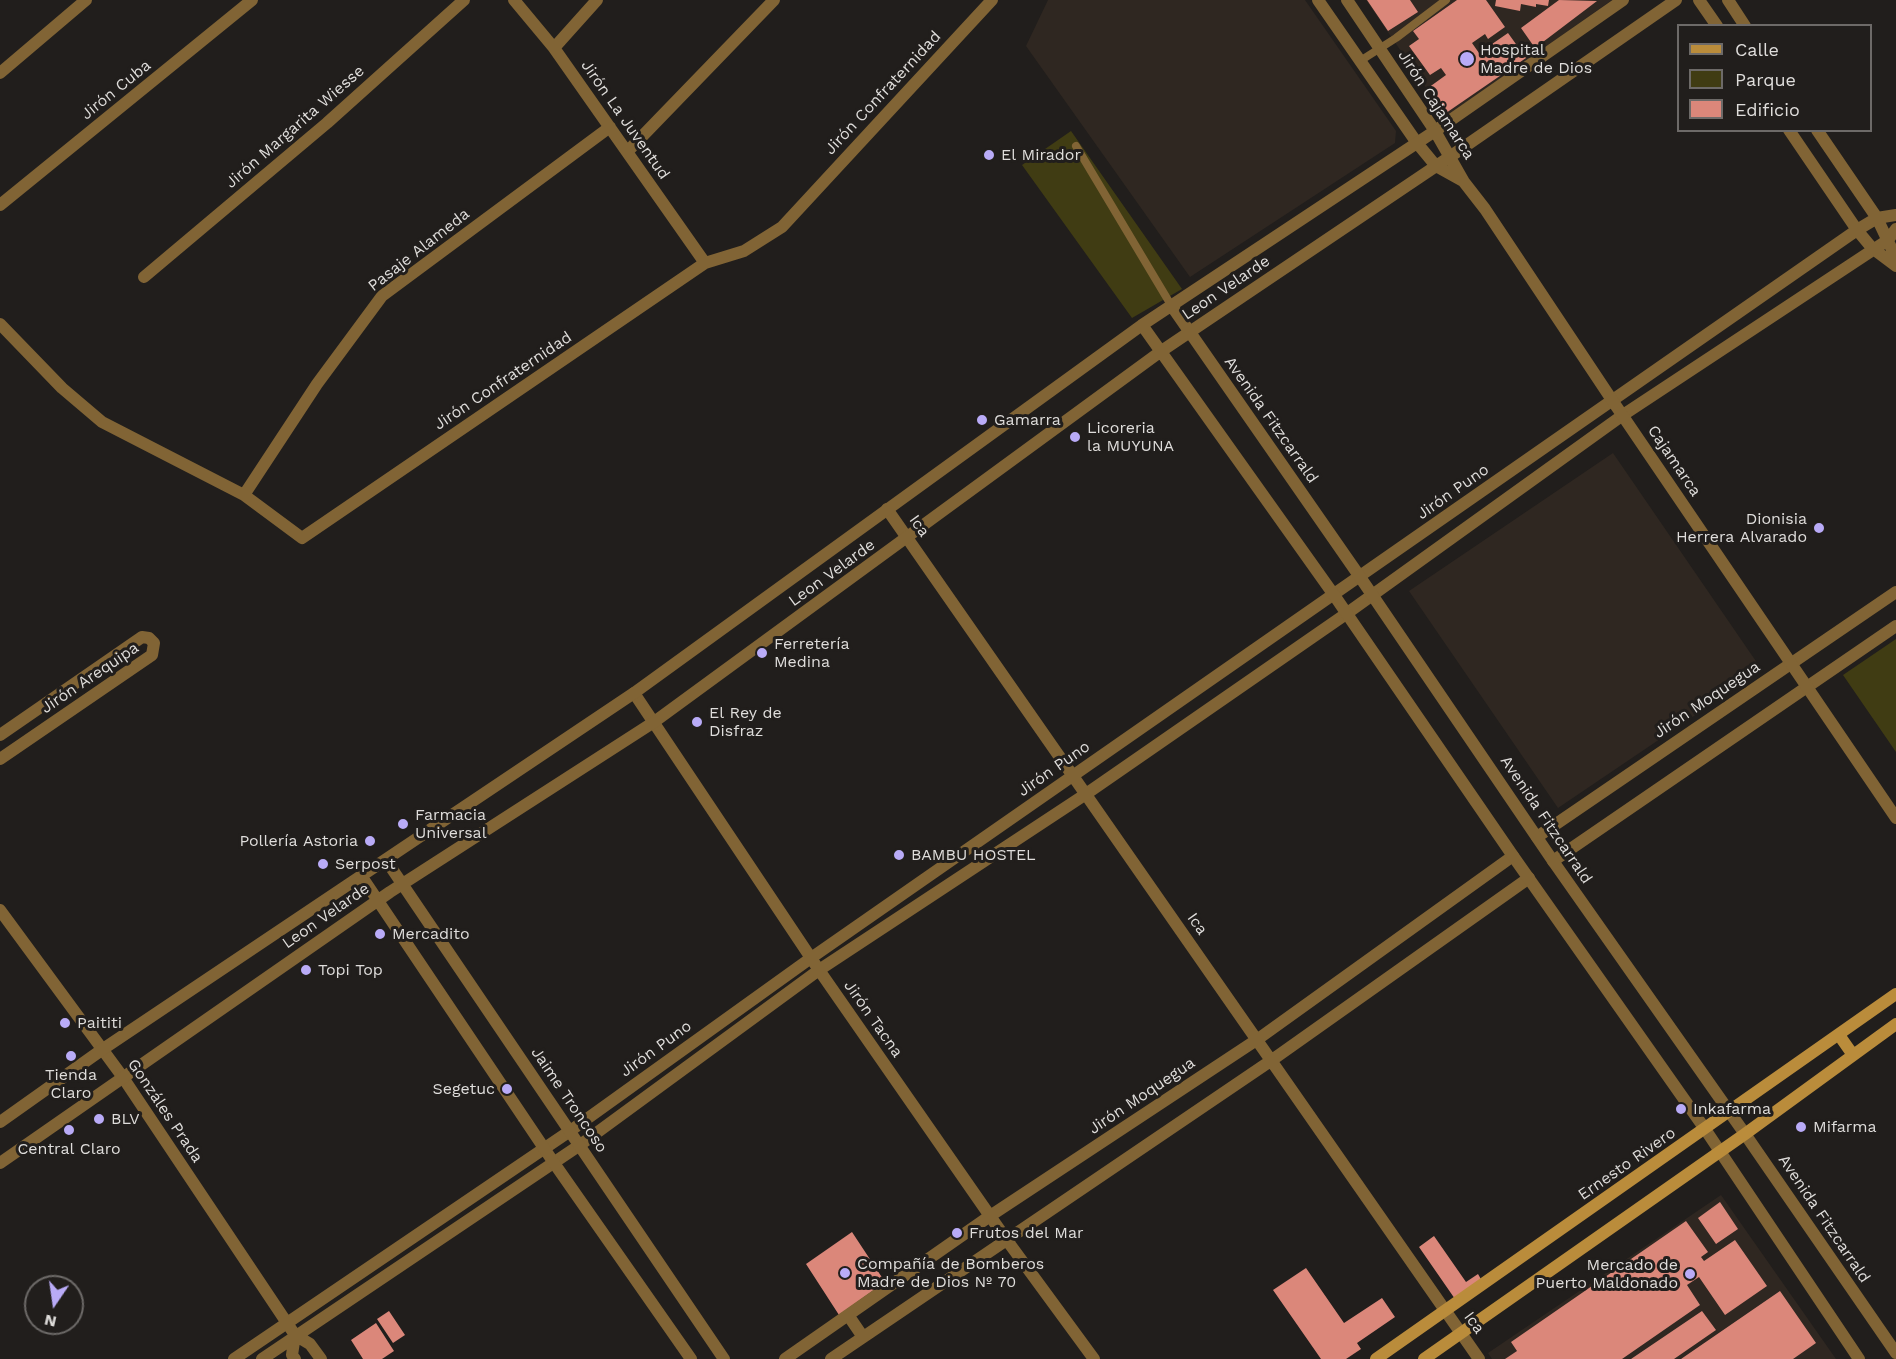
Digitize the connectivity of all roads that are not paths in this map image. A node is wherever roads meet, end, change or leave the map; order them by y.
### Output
1 (86, 0) edge
2 (252, 0) edge
3 (464, 0) edge
4 (514, 0) edge
5 (597, 0) edge
6 (774, 0) edge
7 (992, 0) edge
8 (1318, 0) edge
9 (1347, 0) edge
10 (1446, 0) edge
11 (1623, 0) edge
12 (1676, 0) edge
13 (1699, 0) edge
14 (1728, 0) edge
15 (1716, 24) edge
16 (1744, 24) edge
17 (554, 48) junction
18 (1380, 49) junction
19 (1360, 62) junction
20 (0, 73) edge
21 (610, 127) junction
22 (1435, 131) junction
23 (1790, 132) edge
24 (1818, 132) edge
25 (1417, 143) junction
26 (1076, 147) dead end
27 (627, 152) junction
28 (1451, 156) junction
29 (1436, 166) junction
30 (1464, 182) junction
31 (0, 205) edge
32 (1896, 215) edge
33 (1877, 218) junction
34 (1896, 229) edge
35 (1857, 230) junction
36 (1888, 240) junction
37 (1872, 248) junction
38 (1896, 258) edge
39 (705, 263) junction
40 (1896, 266) edge
41 (144, 277) dead end
42 (1171, 305) junction
43 (0, 324) edge
44 (1142, 325) junction
45 (1190, 332) junction
46 (1160, 352) junction
47 (1612, 400) junction
48 (1623, 415) junction
49 (244, 495) junction
50 (887, 509) junction
51 (907, 538) junction
52 (1360, 577) junction
53 (1896, 592) edge
54 (1372, 594) junction
55 (1334, 595) junction
56 (1346, 614) junction
57 (1896, 626) edge
58 (1792, 662) junction
59 (1808, 686) junction
60 (634, 693) junction
61 (654, 722) junction
62 (0, 735) edge
63 (0, 759) edge
64 (1073, 776) junction
65 (1086, 794) junction
66 (1896, 818) edge
67 (1537, 837) junction
68 (1513, 856) junction
69 (386, 860) junction
70 (1553, 861) junction
71 (362, 877) junction
72 (1529, 878) junction
73 (403, 884) junction
74 (378, 900) junction
75 (0, 910) edge
76 (812, 958) junction
77 (819, 970) junction
78 (1896, 994) edge
79 (1896, 1023) edge
80 (1839, 1035) junction
81 (1258, 1039) junction
82 (103, 1049) junction
83 (1853, 1055) junction
84 (1272, 1060) junction
85 (122, 1076) junction
86 (1730, 1112) junction
87 (0, 1122) edge
88 (1705, 1129) junction
89 (570, 1131) junction
90 (1745, 1134) junction
91 (580, 1145) junction
92 (544, 1148) junction
93 (1719, 1151) junction
94 (0, 1163) edge
95 (554, 1163) junction
96 (990, 1216) junction
97 (1006, 1239) junction
98 (1445, 1312) junction
99 (848, 1315) junction
100 (286, 1323) junction
101 (1462, 1332) junction
102 (295, 1335) junction
103 (863, 1337) junction
104 (1896, 1353) edge
105 (234, 1359) edge
106 (262, 1359) edge
107 (295, 1359) edge
108 (321, 1359) edge
109 (691, 1359) edge
110 (724, 1359) edge
111 (785, 1359) edge
112 (831, 1359) edge
113 (1094, 1359) edge
114 (1376, 1359) edge
115 (1424, 1359) edge
116 (1479, 1359) edge
117 (1859, 1359) edge

1 - 20 street
2 - 31 street, Jirón Cuba
3 - 41 street, Jirón Margarita Wiesse
4 - 17 street, Jirón La Juventud
5 - 17 street
6 - 27 street
7 - 39 street, Jirón Confraternidad
8 - 19 street, Jirón Cajamarca
9 - 18 street, Jirón Cajamarca
10 - 18 lane
11 - 22 street, Leon Velarde
12 - 28 street, Leon Velarde
13 - 15 street
14 - 16 street
17 - 21 street, Jirón La Juventud
18 - 19 lane
18 - 22 street, Jirón Cajamarca
19 - 25 street, Jirón Cajamarca
21 - 27 street, Jirón La Juventud
21 - 49 street, Pasaje Alameda
22 - 25 street, Leon Velarde
22 - 28 street, Jirón Cajamarca
23 - 35 street
24 - 33 street
25 - 29 street, Jirón Cajamarca
25 - 42 street, Leon Velarde
26 - 42 lane
27 - 39 street, Jirón La Juventud
28 - 29 street, Leon Velarde
28 - 30 street, Jirón Cajamarca
29 - 30 street, Jirón Cajamarca
29 - 45 street, Leon Velarde
30 - 47 street, Cajamarca
32 - 33 street, Jirón Puno
33 - 35 street, Jirón Puno
33 - 36 street
34 - 36 street, Jirón Puno
35 - 37 street
35 - 47 street, Jirón Puno
36 - 37 street, Jirón Puno
36 - 38 street
37 - 40 street
37 - 48 street, Jirón Puno
39 - 49 street, Jirón Confraternidad
42 - 44 street, Leon Velarde
42 - 45 street, Avenida Fitzcarrald
43 - 49 street, Jirón Confraternidad
44 - 46 street
44 - 50 street, Leon Velarde
45 - 46 street, Leon Velarde
45 - 52 street, Avenida Fitzcarrald
46 - 51 street, Leon Velarde
46 - 55 street
47 - 48 street, Cajamarca
47 - 52 street, Jirón Puno
48 - 54 street, Jirón Puno
48 - 58 street, Cajamarca
50 - 51 street, Ica
50 - 60 street, Leon Velarde
51 - 61 street, Leon Velarde
51 - 64 street, Ica
52 - 54 street, Avenida Fitzcarrald
52 - 55 street, Jirón Puno
53 - 58 street, Jirón Moquegua
54 - 56 street, Jirón Puno
54 - 67 street, Avenida Fitzcarrald
55 - 56 street
55 - 64 street, Jirón Puno
56 - 65 street, Jirón Puno
56 - 68 street
57 - 59 street
58 - 59 street, Cajamarca
58 - 67 street, Jirón Moquegua
59 - 66 street, Cajamarca
59 - 70 street
60 - 61 street, Jirón Tacna
60 - 69 street, Leon Velarde
61 - 73 street, Leon Velarde
61 - 76 street, Jirón Tacna
62 - 63 street, Jirón Arequipa
64 - 65 street, Ica
64 - 76 street, Jirón Puno
65 - 77 street, Jirón Puno
65 - 81 street, Ica
67 - 70 street, Avenida Fitzcarrald
68 - 72 street
68 - 81 street, Jirón Moquegua
69 - 71 street, Leon Velarde
69 - 73 street, Jaime Troncoso
70 - 86 street, Avenida Fitzcarrald
71 - 74 street
71 - 82 street, Leon Velarde
72 - 84 street
72 - 88 street
73 - 74 street, Leon Velarde
73 - 89 street, Jaime Troncoso
74 - 85 street, Leon Velarde
74 - 92 street
75 - 82 street, Gonzáles Prada
76 - 77 street, Jirón Tacna
76 - 89 street, Jirón Puno
77 - 91 street, Jirón Puno
77 - 96 street, Jirón Tacna
78 - 80 main road, Ernesto Rivero
79 - 83 main road
80 - 83 main road
80 - 86 main road, Ernesto Rivero
81 - 84 street, Ica
81 - 96 street, Jirón Moquegua
82 - 85 street, Gonzáles Prada
82 - 87 street, Leon Velarde
83 - 90 main road
84 - 97 street
84 - 98 street, Ica
85 - 94 street, Leon Velarde
85 - 100 street, Gonzáles Prada
86 - 88 main road, Ernesto Rivero
86 - 90 street, Avenida Fitzcarrald
88 - 93 street
88 - 98 main road, Ernesto Rivero
89 - 91 street, Jaime Troncoso
89 - 92 street, Jirón Puno
90 - 93 main road
90 - 104 street, Avenida Fitzcarrald
91 - 95 street, Jirón Puno
91 - 110 street, Jaime Troncoso
92 - 95 street
92 - 100 street, Jirón Puno
93 - 101 main road
93 - 117 street
95 - 102 street, Jirón Puno
95 - 109 street
96 - 97 street, Jirón Tacna
96 - 99 street, Jirón Moquegua
97 - 103 street
97 - 113 street, Jirón Tacna
98 - 101 street, Ica
98 - 114 main road, Ernesto Rivero
99 - 103 street
99 - 111 street, Jirón Moquegua
100 - 102 street, Gonzáles Prada
100 - 105 street, Jirón Puno
101 - 115 main road
101 - 116 street, Ica
102 - 106 street, Jirón Puno
102 - 107 street
102 - 108 street, Gonzáles Prada
103 - 112 street

